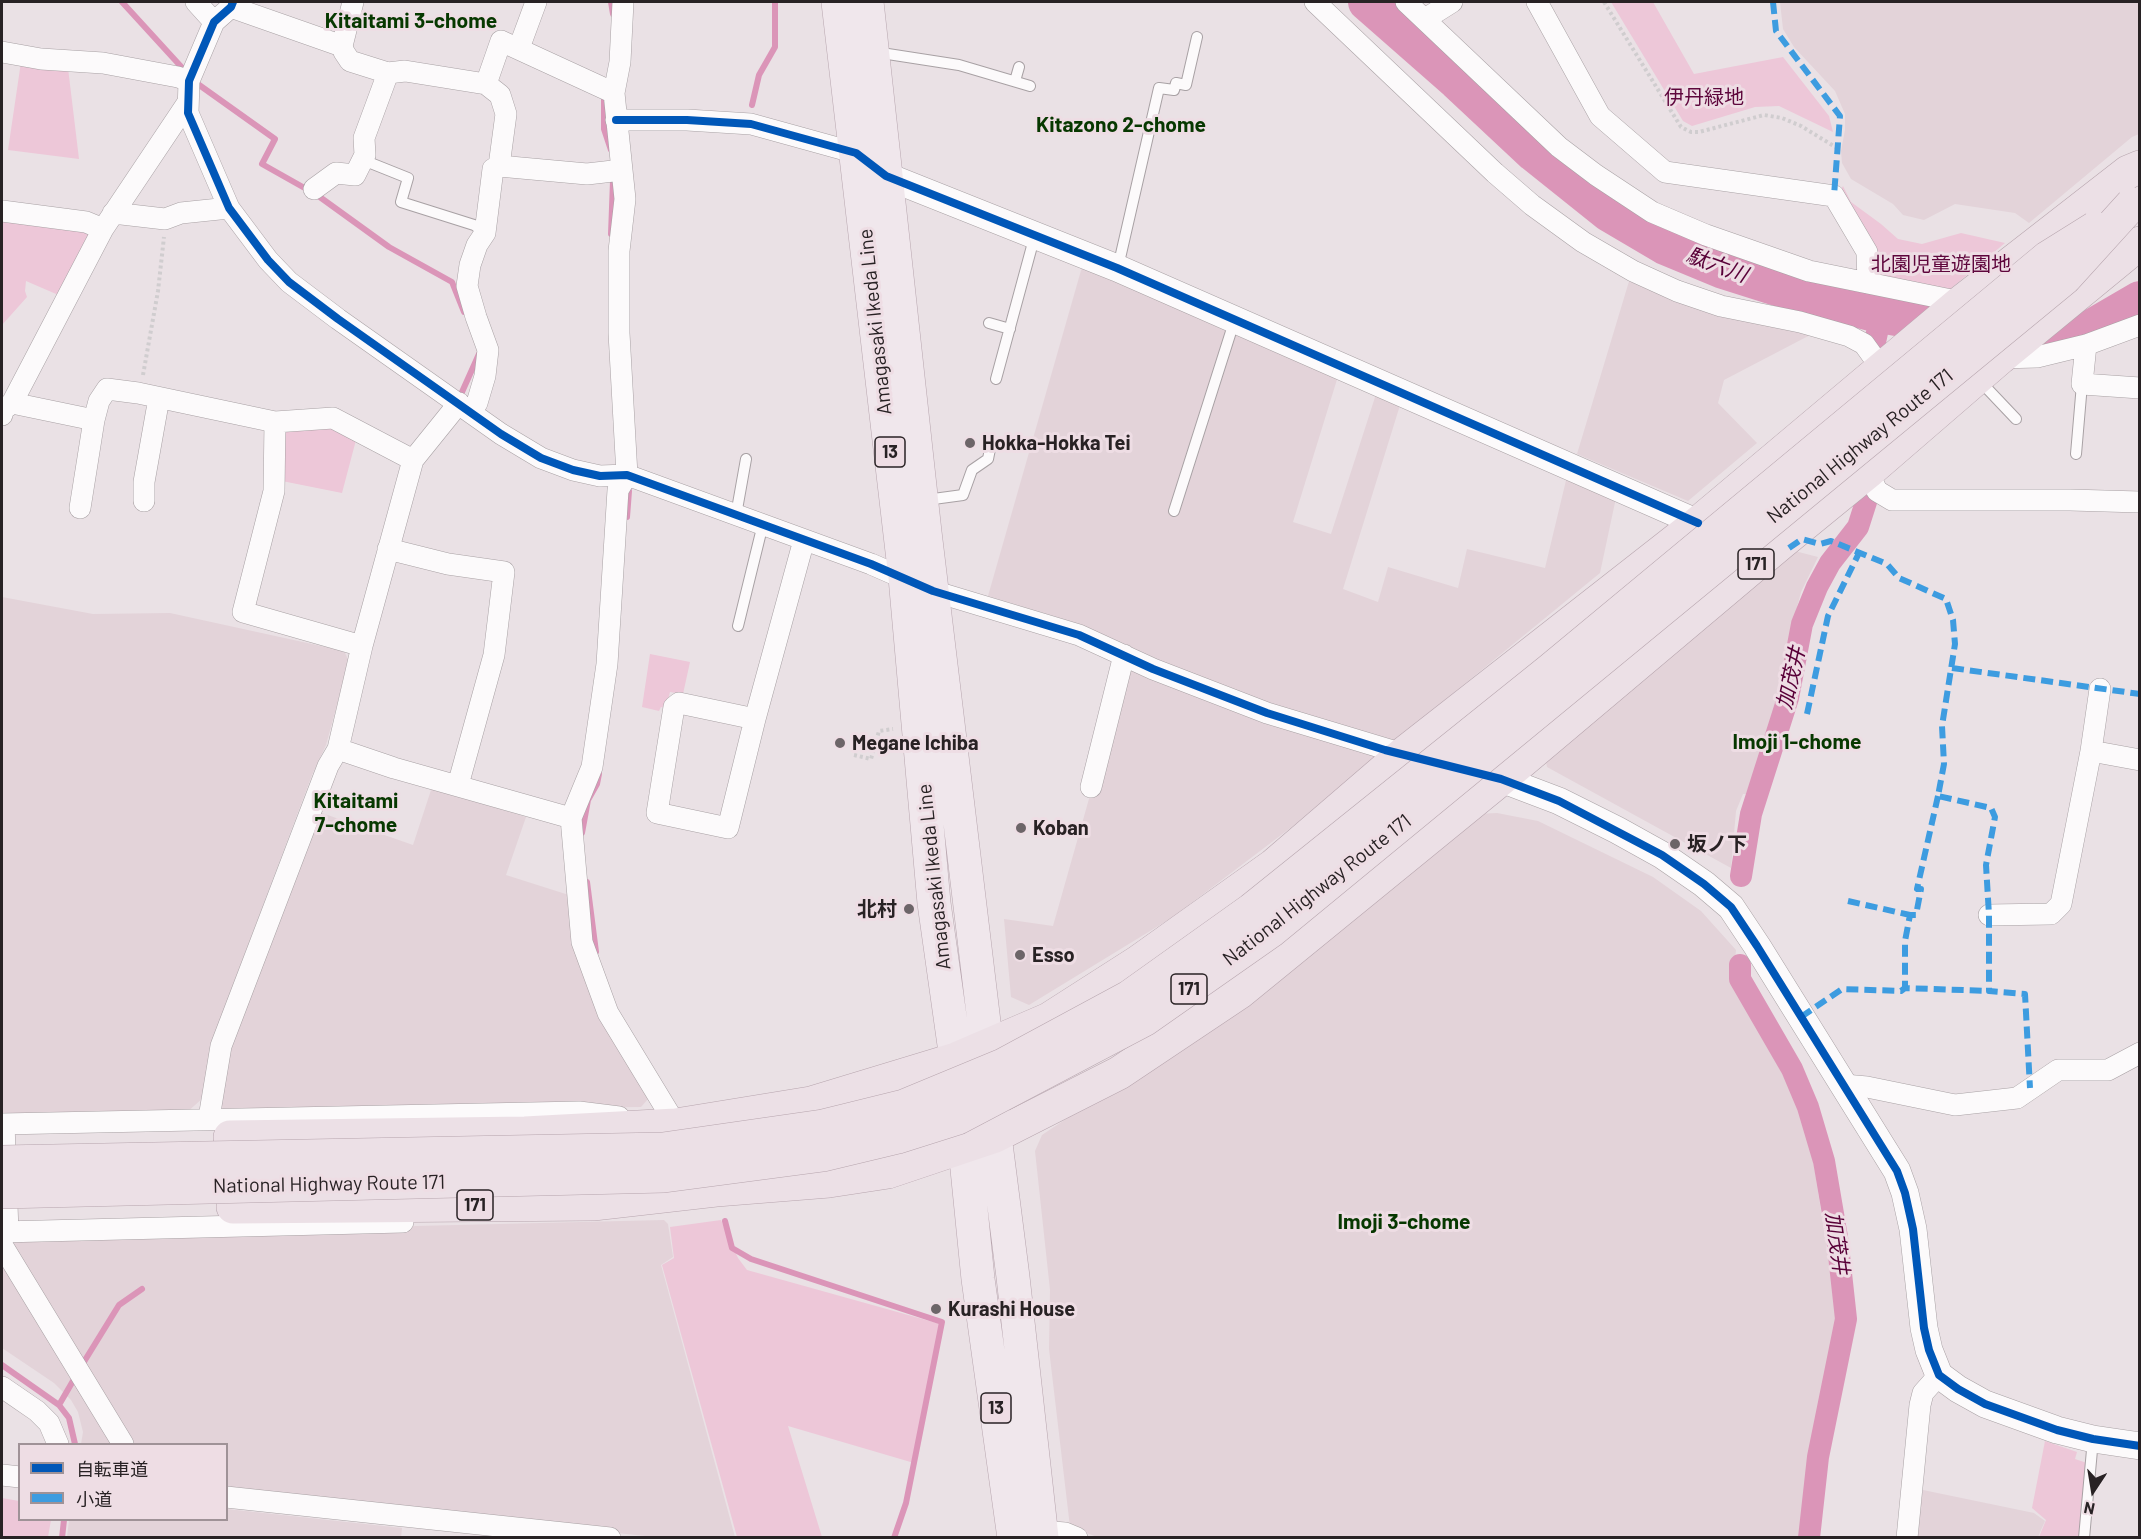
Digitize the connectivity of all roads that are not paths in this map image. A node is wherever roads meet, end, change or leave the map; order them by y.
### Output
1 (196, 2) edge
2 (353, 2) edge
3 (536, 2) edge
4 (623, 2) edge
5 (838, 2) edge
6 (867, 2) edge
7 (1315, 2) edge
8 (1406, 2) edge
9 (1452, 2) edge
10 (1537, 2) edge
11 (232, 4) edge
12 (1425, 19) junction
13 (214, 22) junction
14 (1197, 37) dead end
15 (342, 45) junction
16 (519, 48) junction
17 (2, 52) edge
18 (872, 52) junction
19 (1019, 67) dead end
20 (388, 73) junction
21 (1015, 81) junction
22 (486, 84) junction
23 (1030, 86) dead end
24 (189, 91) junction
25 (614, 93) junction
26 (616, 120) junction
27 (856, 153) junction
28 (363, 159) junction
29 (499, 166) junction
30 (2139, 167) edge
31 (622, 170) junction
32 (886, 176) junction
33 (314, 189) dead end
34 (2136, 201) edge
35 (229, 208) junction
36 (2, 212) edge
37 (108, 221) junction
38 (484, 233) junction
39 (1035, 235) junction
40 (2139, 243) edge
41 (1117, 268) junction
42 (1868, 283) junction
43 (1956, 307) junction
44 (1235, 319) junction
45 (989, 323) dead end
46 (2139, 325) edge
47 (1010, 329) junction
48 (2086, 345) junction
49 (1996, 362) junction
50 (1887, 365) junction
51 (996, 379) dead end
52 (2082, 384) junction
53 (2139, 388) edge
54 (159, 398) junction
55 (465, 407) junction
56 (5, 410) edge
57 (2016, 419) dead end
58 (94, 420) junction
59 (275, 422) junction
60 (990, 449) dead end
61 (2076, 454) dead end
62 (746, 459) dead end
63 (413, 460) junction
64 (1868, 472) junction
65 (627, 475) junction
66 (922, 500) junction
67 (144, 501) dead end
68 (2139, 502) edge
69 (80, 508) dead end
70 (1174, 511) dead end
71 (736, 515) junction
72 (1698, 523) junction
73 (763, 524) junction
74 (804, 540) junction
75 (388, 549) junction
76 (919, 584) junction
77 (738, 626) dead end
78 (362, 646) junction
79 (1124, 655) junction
80 (2100, 689) dead end
81 (755, 719) junction
82 (338, 749) junction
83 (2091, 751) junction
84 (1403, 754) junction
85 (2139, 760) edge
86 (1090, 772) dead end
87 (1501, 779) junction
88 (458, 785) junction
89 (571, 818) junction
90 (1989, 915) dead end
91 (987, 1047) junction
92 (956, 1059) junction
93 (2136, 1059) edge
94 (1844, 1085) junction
95 (676, 1125) junction
96 (220, 1128) junction
97 (2, 1131) edge
98 (995, 1136) junction
99 (964, 1148) junction
100 (2, 1162) edge
101 (716, 1190) junction
102 (2, 1192) edge
103 (3, 1230) edge
104 (1939, 1374) junction
105 (2, 1387) edge
106 (2093, 1439) junction
107 (58, 1443) edge
108 (122, 1443) edge
109 (2139, 1446) edge
110 (2, 1475) edge
111 (18, 1477) edge
112 (228, 1497) edge
113 (1028, 1535) edge
114 (610, 1538) edge
115 (1077, 1538) edge
116 (1907, 1538) edge
117 (2084, 1538) edge

1 - 13 street
2 - 15 street
3 - 16 street
4 - 25 street
5 - 27 main road, Amagasaki Ikeda Line / 13
6 - 18 main road, Amagasaki Ikeda Line / 13
7 - 50 street
8 - 12 street
9 - 12 street
10 - 42 street
11 - 13 street
11 - 15 street
12 - 42 street
13 - 24 street
14 - 41 lane
15 - 20 street
16 - 22 street
16 - 25 street
17 - 24 street
18 - 21 lane
18 - 32 main road, Amagasaki Ikeda Line / 13
19 - 21 lane
20 - 22 street
20 - 28 street
21 - 23 lane
22 - 29 street
24 - 35 street
24 - 37 street
25 - 26 street
26 - 27 street
26 - 31 street
27 - 32 street
27 - 76 main road, Amagasaki Ikeda Line / 13
28 - 33 street
28 - 38 lane
29 - 31 street
29 - 38 street
30 - 43 highway, 171
31 - 65 street
32 - 39 street
32 - 66 main road, Amagasaki Ikeda Line / 13
34 - 100 highway, National Highway Route 171 / 171, bridge
34 - 102 highway, National Highway Route 171 / 171, bridge
35 - 37 street
35 - 55 street
36 - 37 street
37 - 56 street
38 - 55 street
39 - 41 street
39 - 47 lane
40 - 49 highway, 171
41 - 44 street
42 - 43 street
43 - 50 highway, 171
44 - 70 lane
44 - 72 street
45 - 47 lane
46 - 48 street
47 - 51 lane
48 - 49 street
48 - 52 street
49 - 57 lane
49 - 64 highway, 171
50 - 72 highway, 171
52 - 53 street
52 - 61 lane
54 - 58 street
54 - 59 street
54 - 67 street
55 - 63 street
55 - 65 street
56 - 58 street
58 - 69 street
59 - 63 street
59 - 78 street
60 - 66 lane
62 - 71 lane
63 - 75 street
64 - 68 street
64 - 87 highway, 171
65 - 71 street
65 - 89 street
66 - 76 main road, Amagasaki Ikeda Line / 13
71 - 73 street
72 - 84 highway, 171
73 - 74 street
73 - 77 lane
74 - 76 street
74 - 81 street
75 - 78 street
75 - 88 street
76 - 79 street
76 - 91 main road, Amagasaki Ikeda Line / 13
76 - 92 main road, Amagasaki Ikeda Line / 13
78 - 82 street
79 - 84 street
79 - 86 street
80 - 83 street
81 - 81 street
82 - 88 street
82 - 96 street
83 - 85 street
83 - 90 street
84 - 87 street
84 - 91 highway, 171
87 - 94 street
87 - 98 highway, 171
88 - 89 street
89 - 95 street
91 - 92 highway, 171
91 - 98 main road, Amagasaki Ikeda Line / 13
92 - 95 highway, 171
92 - 99 main road, Amagasaki Ikeda Line / 13
93 - 94 street
94 - 104 street
95 - 96 highway, 171
96 - 97 highway, 171
97 - 103 street
98 - 99 highway, 171
98 - 113 main road, Amagasaki Ikeda Line / 13
99 - 101 highway, 171
99 - 113 main road, Amagasaki Ikeda Line / 13
101 - 103 highway, 171
101 - 103 street
103 - 108 street
104 - 106 street
104 - 116 street
105 - 107 street
106 - 109 street
106 - 117 lane
110 - 111 street
112 - 114 street
113 - 115 street

